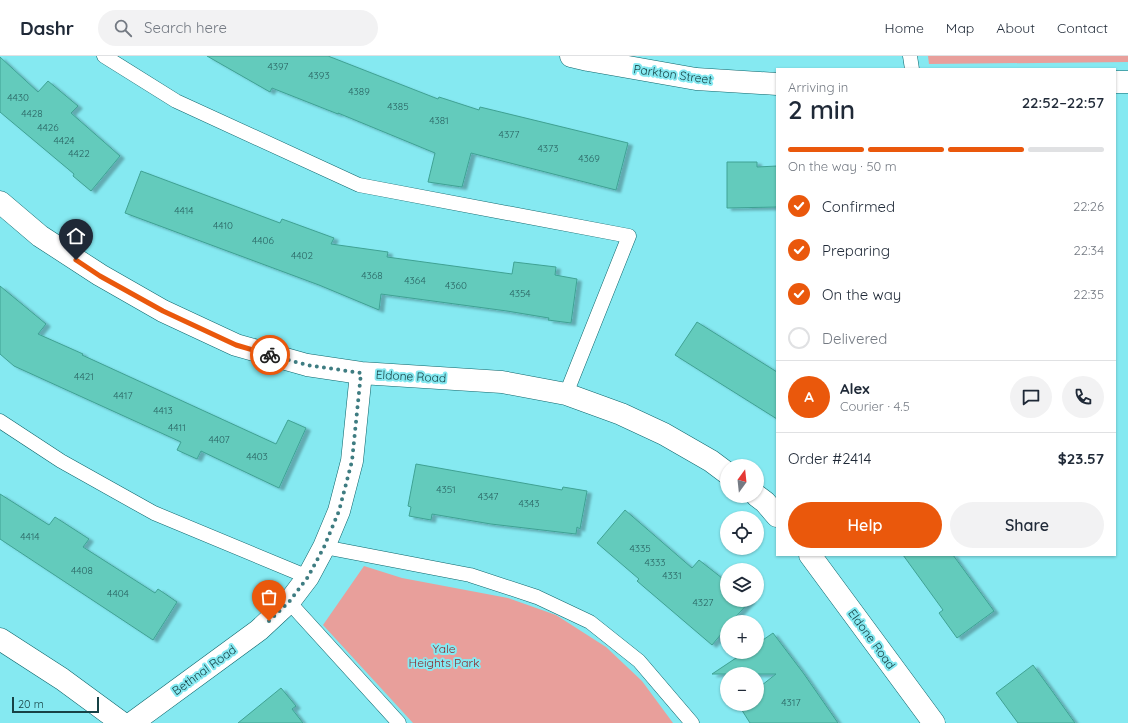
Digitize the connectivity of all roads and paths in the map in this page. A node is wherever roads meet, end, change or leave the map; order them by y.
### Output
1 (104, 56) edge
2 (571, 56) edge
3 (910, 56) edge
4 (912, 68) edge
5 (1116, 82) edge
6 (1128, 82) edge
7 (776, 84) edge
8 (0, 202) edge
9 (361, 373) junction
10 (566, 394) junction
11 (0, 421) edge
12 (720, 468) edge
13 (764, 501) edge
14 (776, 515) edge
15 (324, 547) junction
16 (811, 556) edge
17 (308, 577) junction
18 (289, 602) junction
19 (0, 639) edge
20 (122, 723) edge
21 (132, 723) edge
22 (399, 723) edge
23 (692, 723) edge
24 (934, 723) edge

1 - 10 lane
2 - 7 street, Parkton Street
3 - 4 lane
5 - 6 street
8 - 9 street, Eldone Road
9 - 10 street, Eldone Road
9 - 15 street, Bethnal Road
10 - 12 street, Eldone Road
11 - 17 lane
13 - 14 street
15 - 17 street, Bethnal Road
15 - 23 lane
16 - 24 street, Eldone Road
17 - 18 street, Bethnal Road
18 - 21 street, Bethnal Road
18 - 22 lane
19 - 20 street

